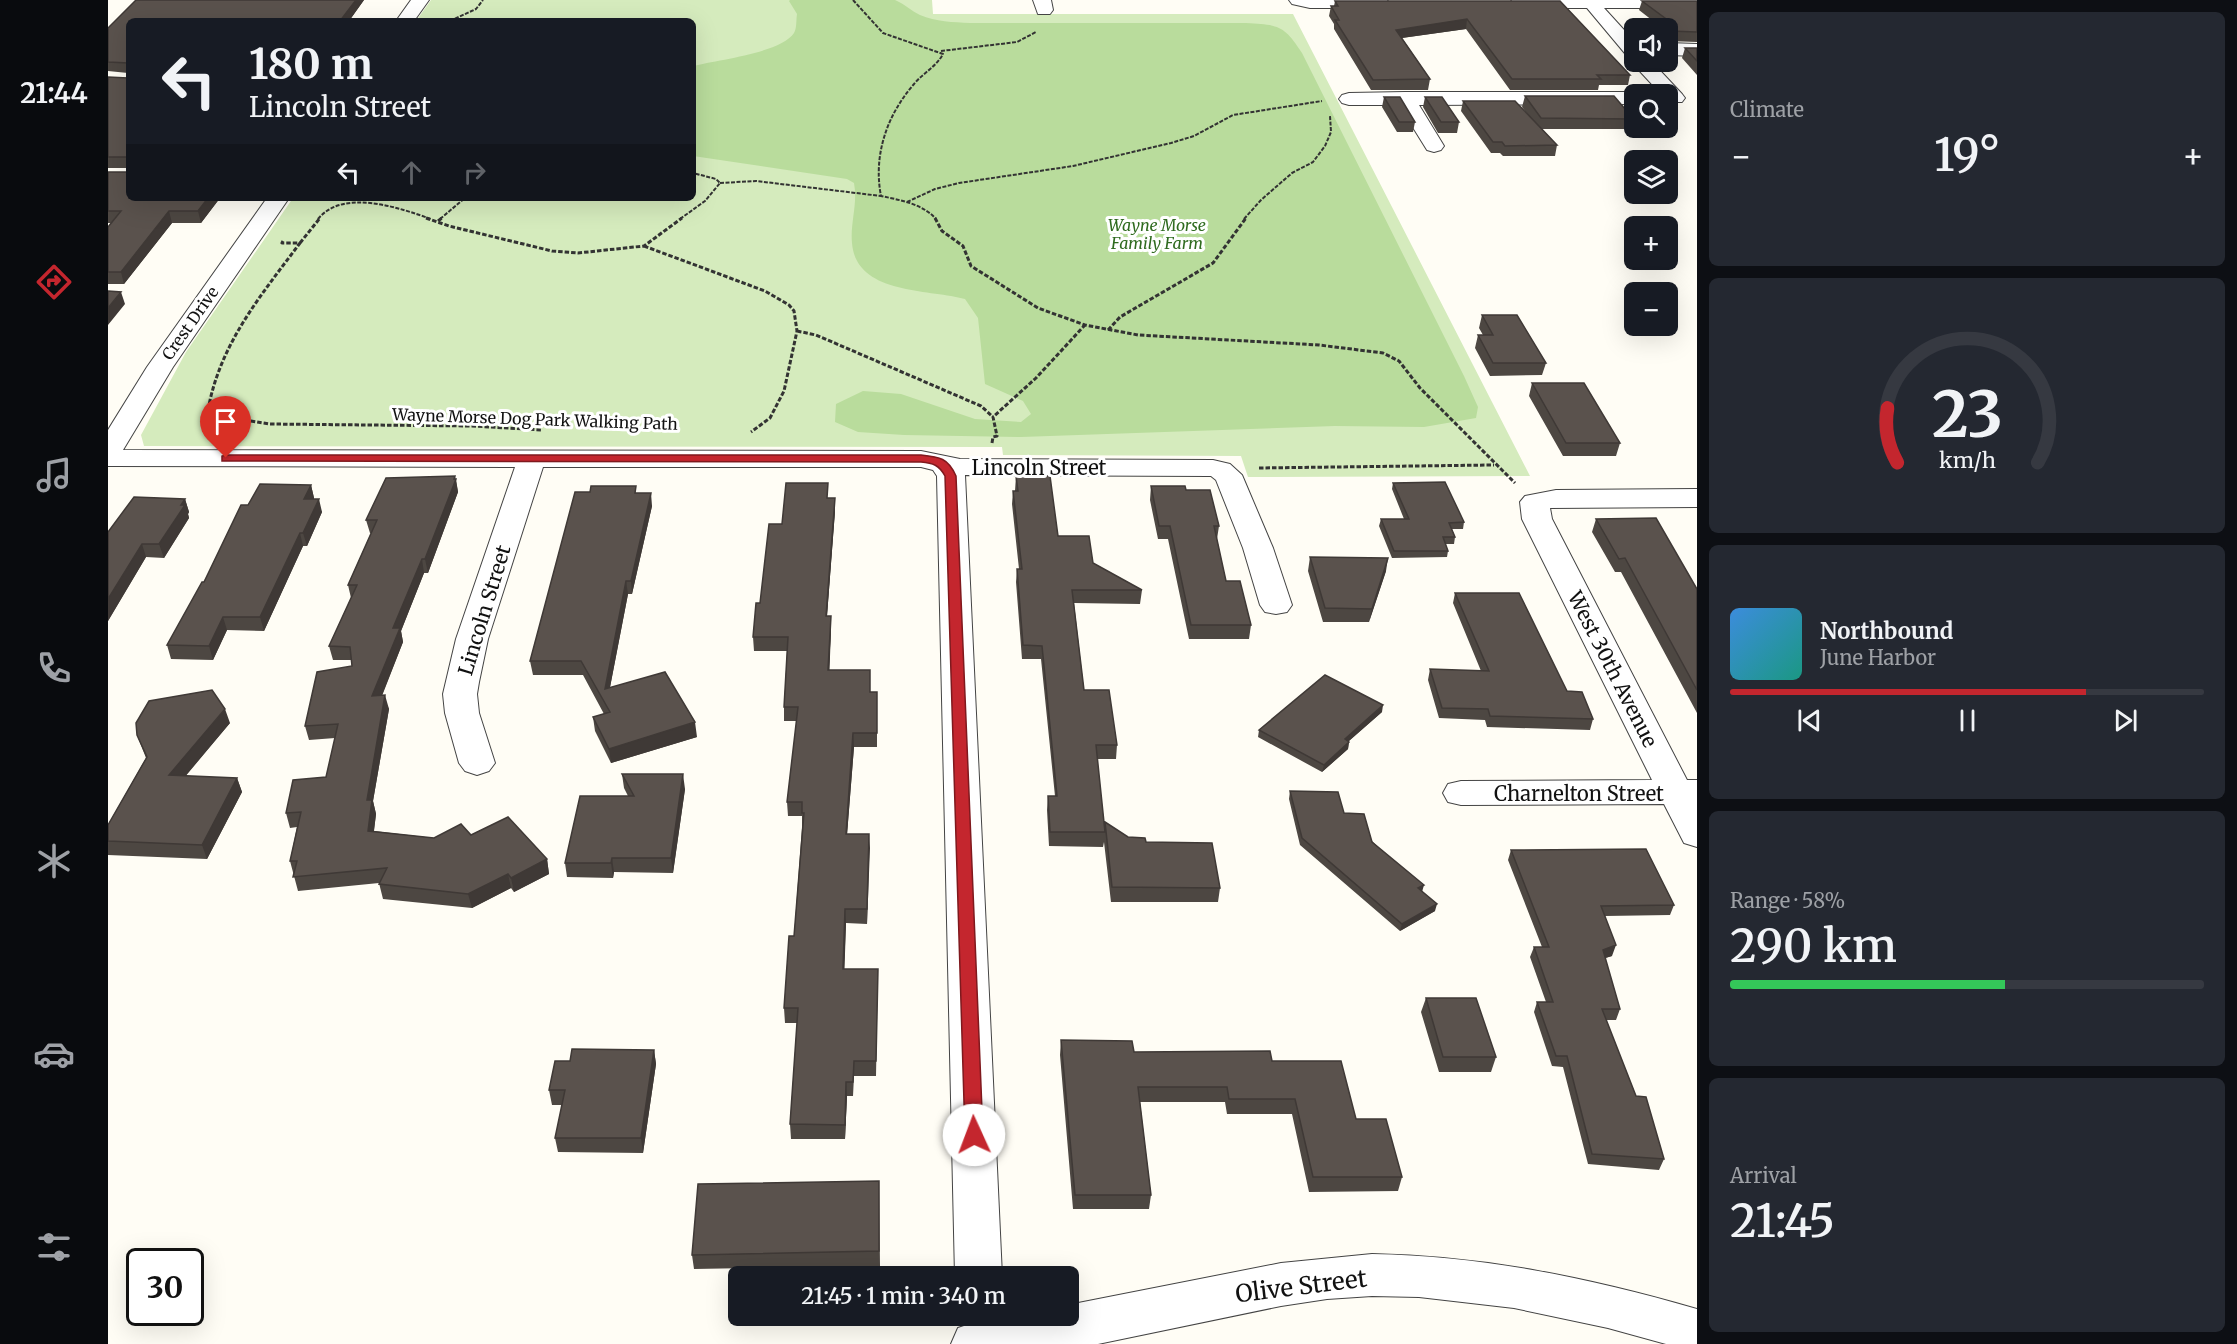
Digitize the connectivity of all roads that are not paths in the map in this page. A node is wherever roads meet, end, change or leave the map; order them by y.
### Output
1 (420, 0) edge
2 (1299, 1) edge
3 (1592, 2) edge
4 (1393, 3) edge
5 (1499, 3) edge
6 (1697, 3) edge
7 (407, 18) edge
8 (1624, 40) edge
9 (1678, 50) edge
10 (1697, 50) edge
11 (1651, 72) edge
12 (1661, 84) edge
13 (1404, 98) junction
14 (1624, 98) edge
15 (1678, 98) edge
16 (1697, 98) edge
17 (1349, 99) road end
18 (1434, 146) dead end
19 (276, 201) edge
20 (108, 452) edge
21 (108, 458) edge
22 (532, 459) junction
23 (943, 464) junction
24 (1697, 498) edge
25 (1276, 605) dead end
26 (477, 763) dead end
27 (1686, 792) edge
28 (1461, 793) dead end
29 (1697, 834) edge
30 (979, 1266) edge
31 (1697, 1331) edge
32 (980, 1337) edge

1 - 7 street
2 - 4 street
3 - 5 street
3 - 6 street
3 - 8 street
9 - 10 street
11 - 12 street
13 - 14 street
13 - 17 street
13 - 18 street
15 - 16 street
19 - 20 street, Crest Drive
21 - 22 street, Lincoln Street
22 - 23 street, Lincoln Street
22 - 26 street, Lincoln Street
23 - 25 street, Lincoln Street
23 - 30 street
24 - 27 street, West 30th Avenue
27 - 28 street, Charnelton Street
27 - 29 street, West 30th Avenue
31 - 32 street, Olive Street

